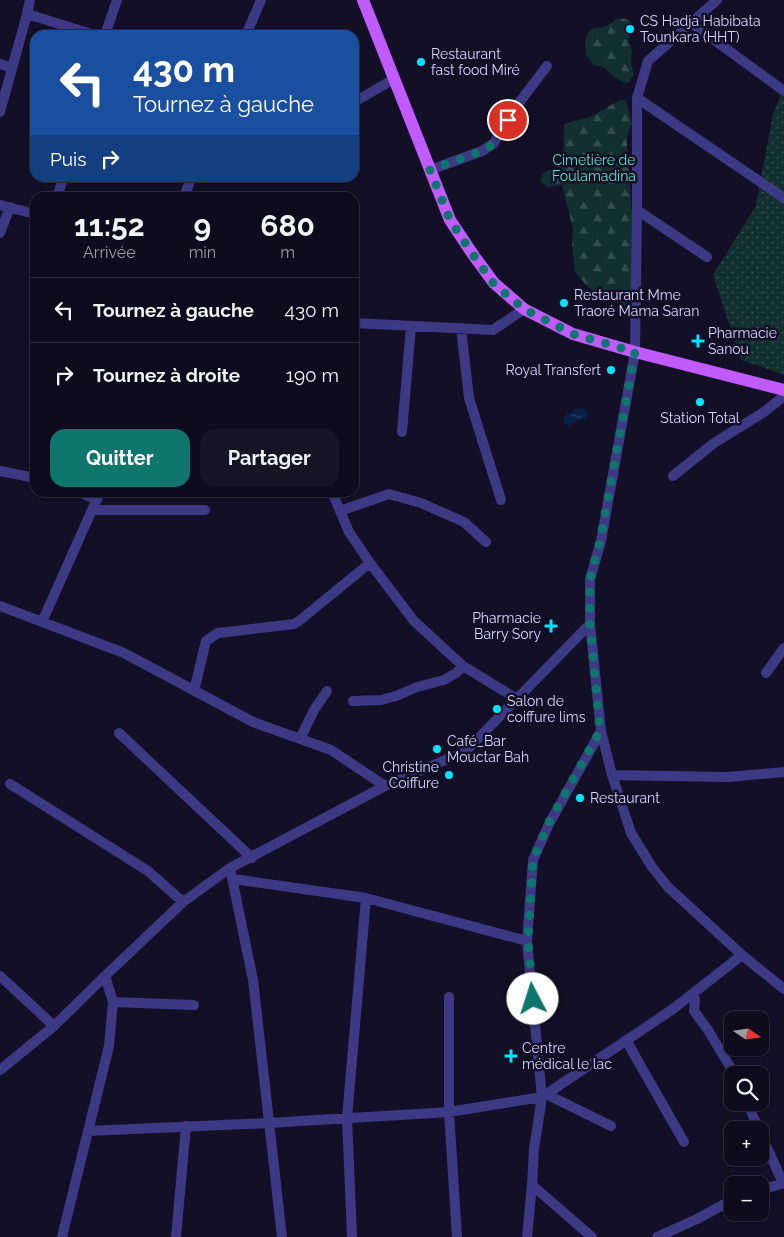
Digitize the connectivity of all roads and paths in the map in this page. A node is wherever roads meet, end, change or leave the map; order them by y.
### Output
1 (30, 0) edge
2 (117, 0) edge
3 (261, 0) edge
4 (364, 0) edge
5 (717, 0) edge
6 (28, 14) junction
7 (691, 23) junction
8 (79, 30) edge
9 (107, 30) edge
10 (248, 30) edge
11 (0, 64) edge
12 (547, 66) dead end
13 (12, 68) junction
14 (394, 79) junction
15 (784, 91) edge
16 (637, 98) junction
17 (359, 99) edge
18 (0, 112) edge
19 (430, 170) junction
20 (784, 198) edge
21 (5, 206) edge
22 (637, 210) junction
23 (30, 213) edge
24 (0, 233) edge
25 (707, 257) dead end
26 (524, 309) junction
27 (359, 323) edge
28 (411, 326) junction
29 (461, 328) junction
30 (635, 352) junction
31 (784, 390) edge
32 (784, 396) edge
33 (402, 432) dead end
34 (0, 471) edge
35 (673, 476) dead end
36 (30, 477) edge
37 (98, 497) edge
38 (334, 497) edge
39 (501, 500) dead end
40 (92, 510) junction
41 (205, 510) dead end
42 (340, 511) junction
43 (486, 542) dead end
44 (370, 563) junction
45 (0, 606) edge
46 (42, 622) junction
47 (590, 624) junction
48 (784, 648) edge
49 (463, 666) junction
50 (766, 672) dead end
51 (194, 691) junction
52 (327, 691) dead end
53 (517, 699) junction
54 (353, 701) dead end
55 (600, 731) junction
56 (119, 733) dead end
57 (300, 739) junction
58 (784, 772) edge
59 (612, 775) junction
60 (10, 784) dead end
61 (385, 786) junction
62 (252, 858) junction
63 (230, 868) junction
64 (233, 879) junction
65 (366, 898) junction
66 (183, 902) junction
67 (528, 941) junction
68 (742, 955) junction
69 (0, 976) edge
70 (105, 976) junction
71 (784, 988) edge
72 (692, 994) junction
73 (449, 997) dead end
74 (113, 1002) junction
75 (194, 1005) dead end
76 (54, 1026) junction
77 (626, 1040) junction
78 (730, 1066) edge
79 (0, 1070) edge
80 (544, 1095) junction
81 (449, 1112) junction
82 (347, 1118) junction
83 (269, 1123) junction
84 (186, 1126) junction
85 (611, 1126) dead end
86 (88, 1131) junction
87 (684, 1142) dead end
88 (769, 1151) edge
89 (783, 1183) edge
90 (532, 1184) junction
91 (769, 1187) edge
92 (724, 1204) edge
93 (62, 1237) edge
94 (176, 1237) edge
95 (282, 1237) edge
96 (352, 1237) edge
97 (457, 1237) edge
98 (527, 1237) edge
99 (592, 1237) edge
100 (657, 1237) edge

1 - 6 street
2 - 9 street
3 - 10 street
4 - 14 main road
5 - 7 street
6 - 8 street
6 - 13 street
7 - 15 street
7 - 16 street
11 - 13 street
12 - 19 street
13 - 18 street
14 - 17 street
14 - 19 main road
16 - 20 street
16 - 22 street
19 - 26 main road
21 - 23 street
21 - 24 street
22 - 25 street
22 - 30 street
26 - 29 street
26 - 30 main road
27 - 28 street
28 - 29 street
28 - 33 street
29 - 39 street
30 - 31 main road
30 - 47 street
32 - 35 street
34 - 36 street
37 - 40 street
38 - 42 street
40 - 41 street
40 - 46 street
42 - 43 street
42 - 44 street
44 - 49 street
44 - 51 street
45 - 46 street
46 - 51 street
47 - 53 street
47 - 55 street
48 - 50 street
49 - 53 street
49 - 54 street
51 - 57 street
52 - 57 street
53 - 61 street
55 - 59 street
55 - 67 street
56 - 62 street
57 - 61 street
58 - 59 street
59 - 68 street
60 - 66 street
61 - 62 street
62 - 63 street
63 - 64 street
63 - 66 street
64 - 65 street
64 - 83 street
65 - 67 street
65 - 82 street
66 - 70 street
67 - 80 street
68 - 71 street
68 - 72 street
69 - 76 street
70 - 74 street
70 - 76 street
72 - 77 street
72 - 78 street
73 - 81 street
74 - 75 street
74 - 86 street
76 - 79 street
77 - 80 street
77 - 87 street
80 - 81 street
80 - 85 street
80 - 90 street
81 - 82 street
81 - 97 street
82 - 83 street
82 - 96 street
83 - 84 street
83 - 95 street
84 - 86 street
84 - 94 street
86 - 93 street
88 - 89 street
89 - 91 street
90 - 98 street
90 - 99 street
92 - 100 street

